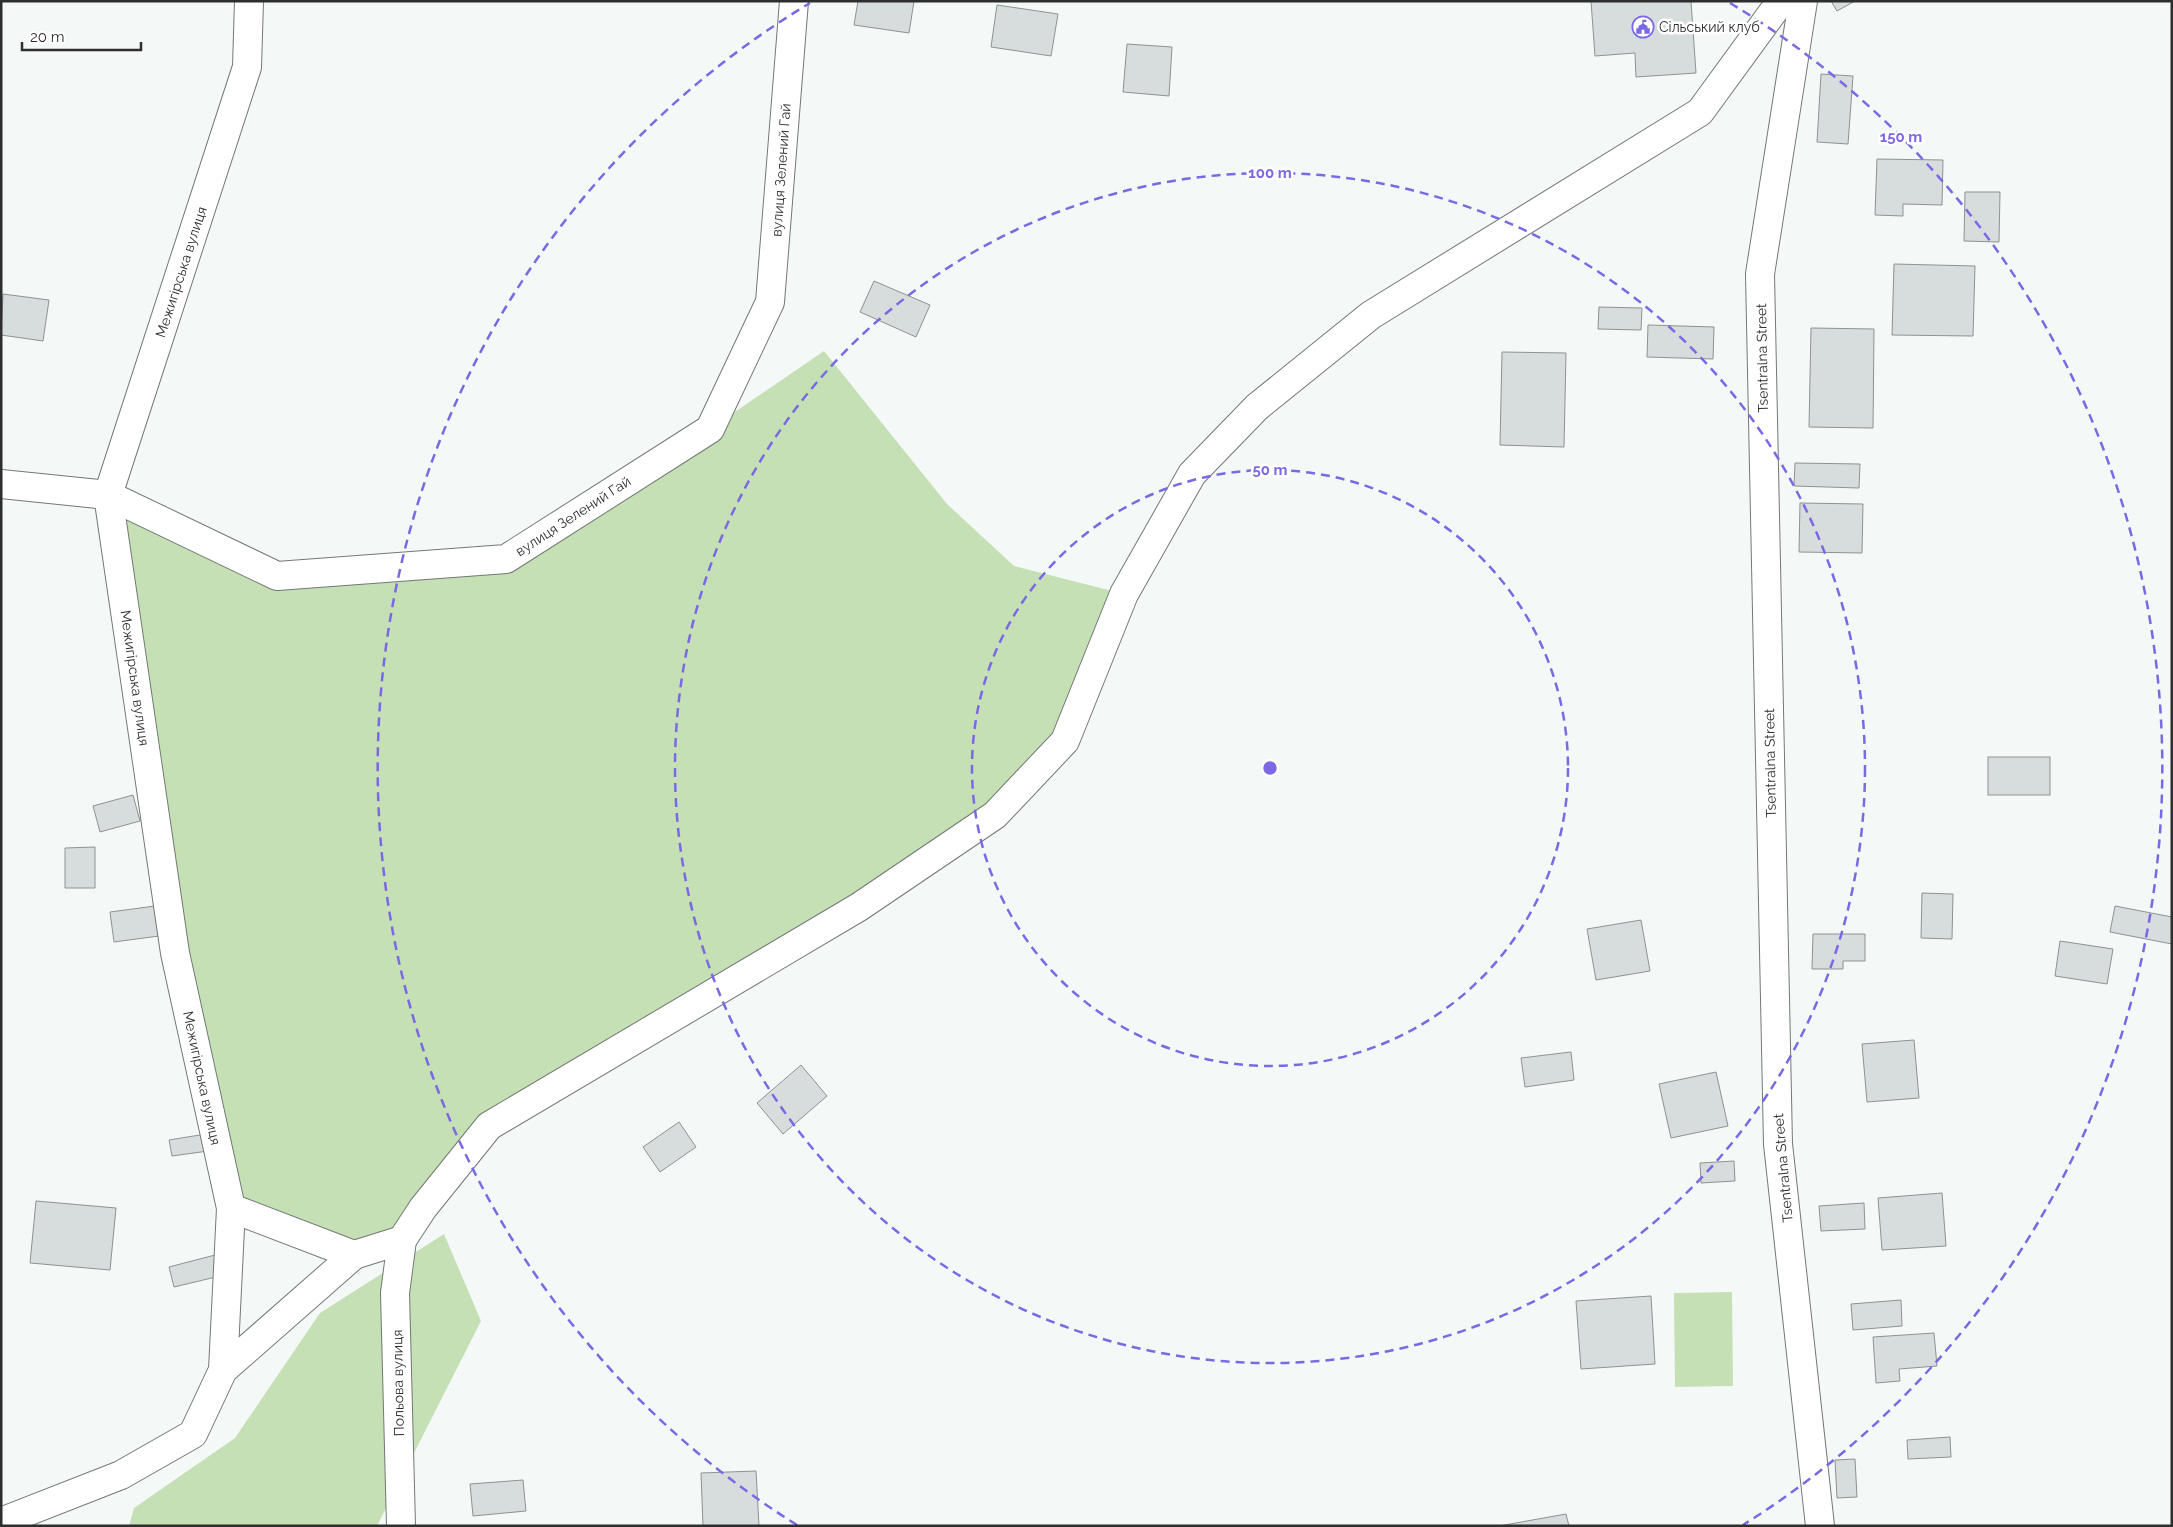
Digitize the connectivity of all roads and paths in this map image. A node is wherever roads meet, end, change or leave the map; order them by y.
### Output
1 (249, 1) edge
2 (794, 1) edge
3 (1781, 1) edge
4 (1803, 1) edge
5 (1, 484) edge
6 (108, 495) junction
7 (231, 1208) junction
8 (402, 1240) junction
9 (354, 1255) junction
10 (223, 1370) junction
11 (1, 1522) edge
12 (401, 1526) edge
13 (1820, 1526) edge

1 - 6 street, Межигірська вулиця
2 - 6 street, вулиця Зелений Гай
3 - 8 street
4 - 13 street, Tsentralna Street
5 - 6 street, вулиця Зелений Гай
6 - 7 street, Межигірська вулиця
7 - 9 street
7 - 10 street, Межигірська вулиця
8 - 9 street
8 - 12 street, Польова вулиця
9 - 10 street
10 - 11 street

